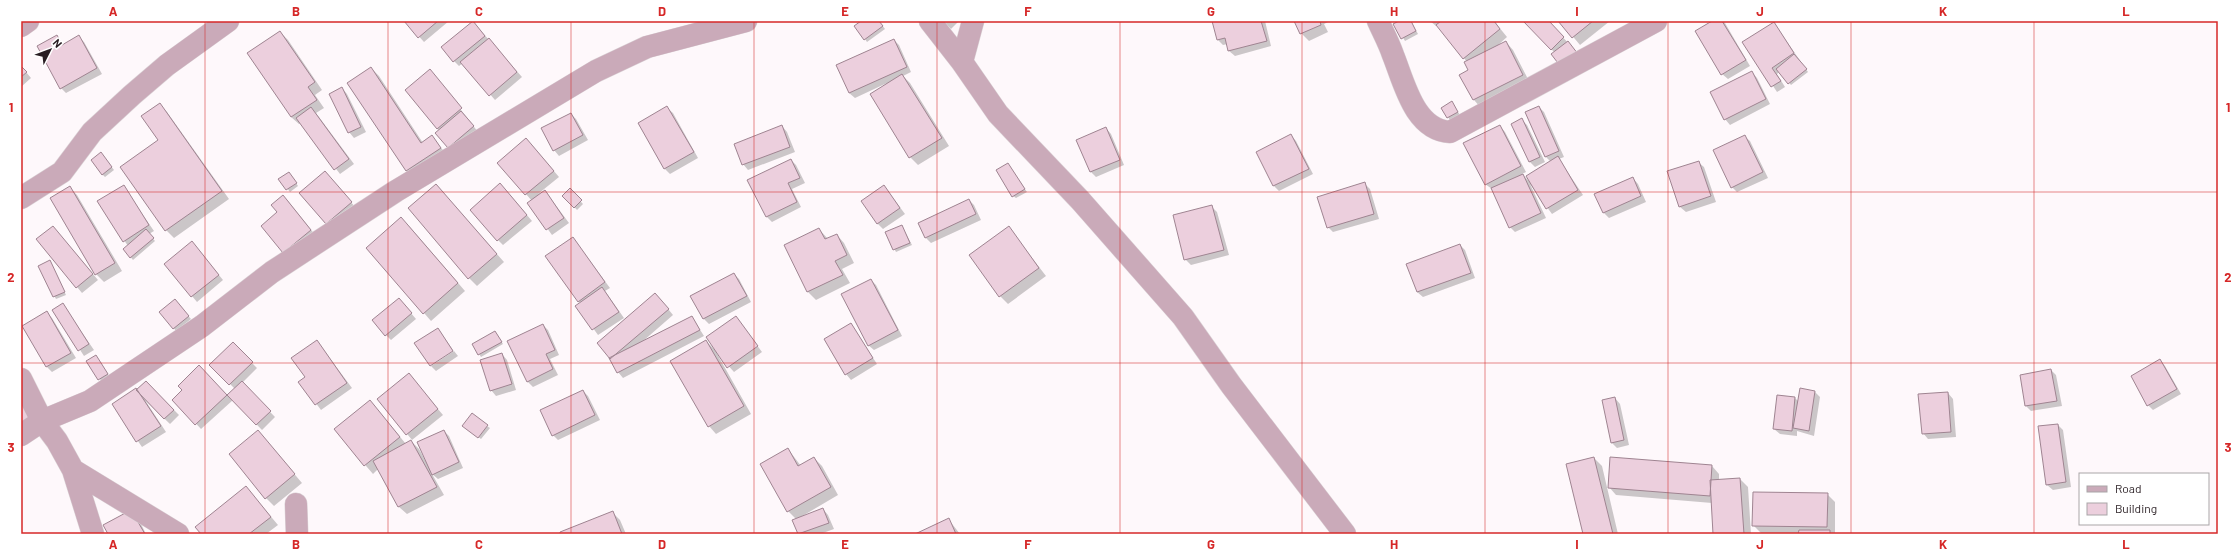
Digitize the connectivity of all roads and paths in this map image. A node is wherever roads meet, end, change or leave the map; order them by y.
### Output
1 (28, 21) edge
2 (228, 21) edge
3 (746, 21) edge
4 (973, 21) edge
5 (1378, 21) edge
6 (1656, 21) edge
7 (940, 24) edge
8 (21, 26) edge
9 (962, 62) junction
10 (21, 198) edge
11 (21, 379) edge
12 (42, 421) junction
13 (21, 435) edge
14 (73, 470) junction
15 (296, 504) dead end
16 (93, 534) edge
17 (178, 534) edge
18 (297, 534) edge
19 (1345, 534) edge

1 - 8 street
2 - 10 street
3 - 12 street
4 - 9 street
5 - 6 street
7 - 9 street
9 - 19 street
11 - 12 street
12 - 13 street
12 - 14 street
14 - 16 street
14 - 17 street
15 - 18 street

